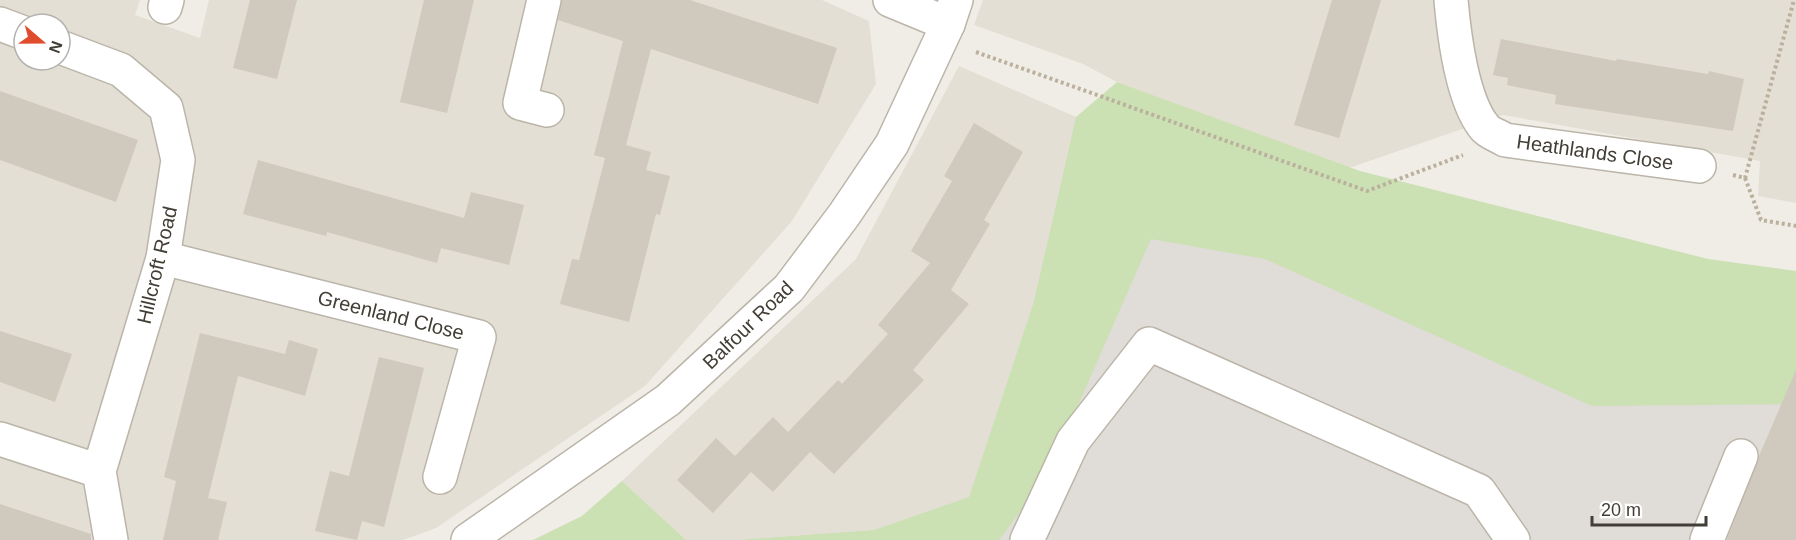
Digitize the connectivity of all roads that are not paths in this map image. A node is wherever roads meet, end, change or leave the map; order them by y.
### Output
1 (544, 0) edge
2 (890, 0) edge
3 (1450, 0) edge
4 (948, 21) edge
5 (72, 52) edge
6 (547, 110) dead end
7 (1699, 166) road end
8 (163, 258) junction
9 (0, 439) edge
10 (1741, 456) dead end
11 (99, 471) junction
12 (440, 477) dead end
13 (111, 540) edge
14 (468, 540) edge
15 (1027, 540) edge
16 (1513, 540) edge
17 (1707, 540) edge

1 - 6 street
2 - 4 street
3 - 7 street, Heathlands Close
4 - 14 street, Balfour Road
5 - 8 street, Hillcroft Road
8 - 11 street, Hillcroft Road
8 - 12 street, Greenland Close
9 - 11 street
10 - 17 street
11 - 13 street, Hillcroft Road
15 - 16 street

